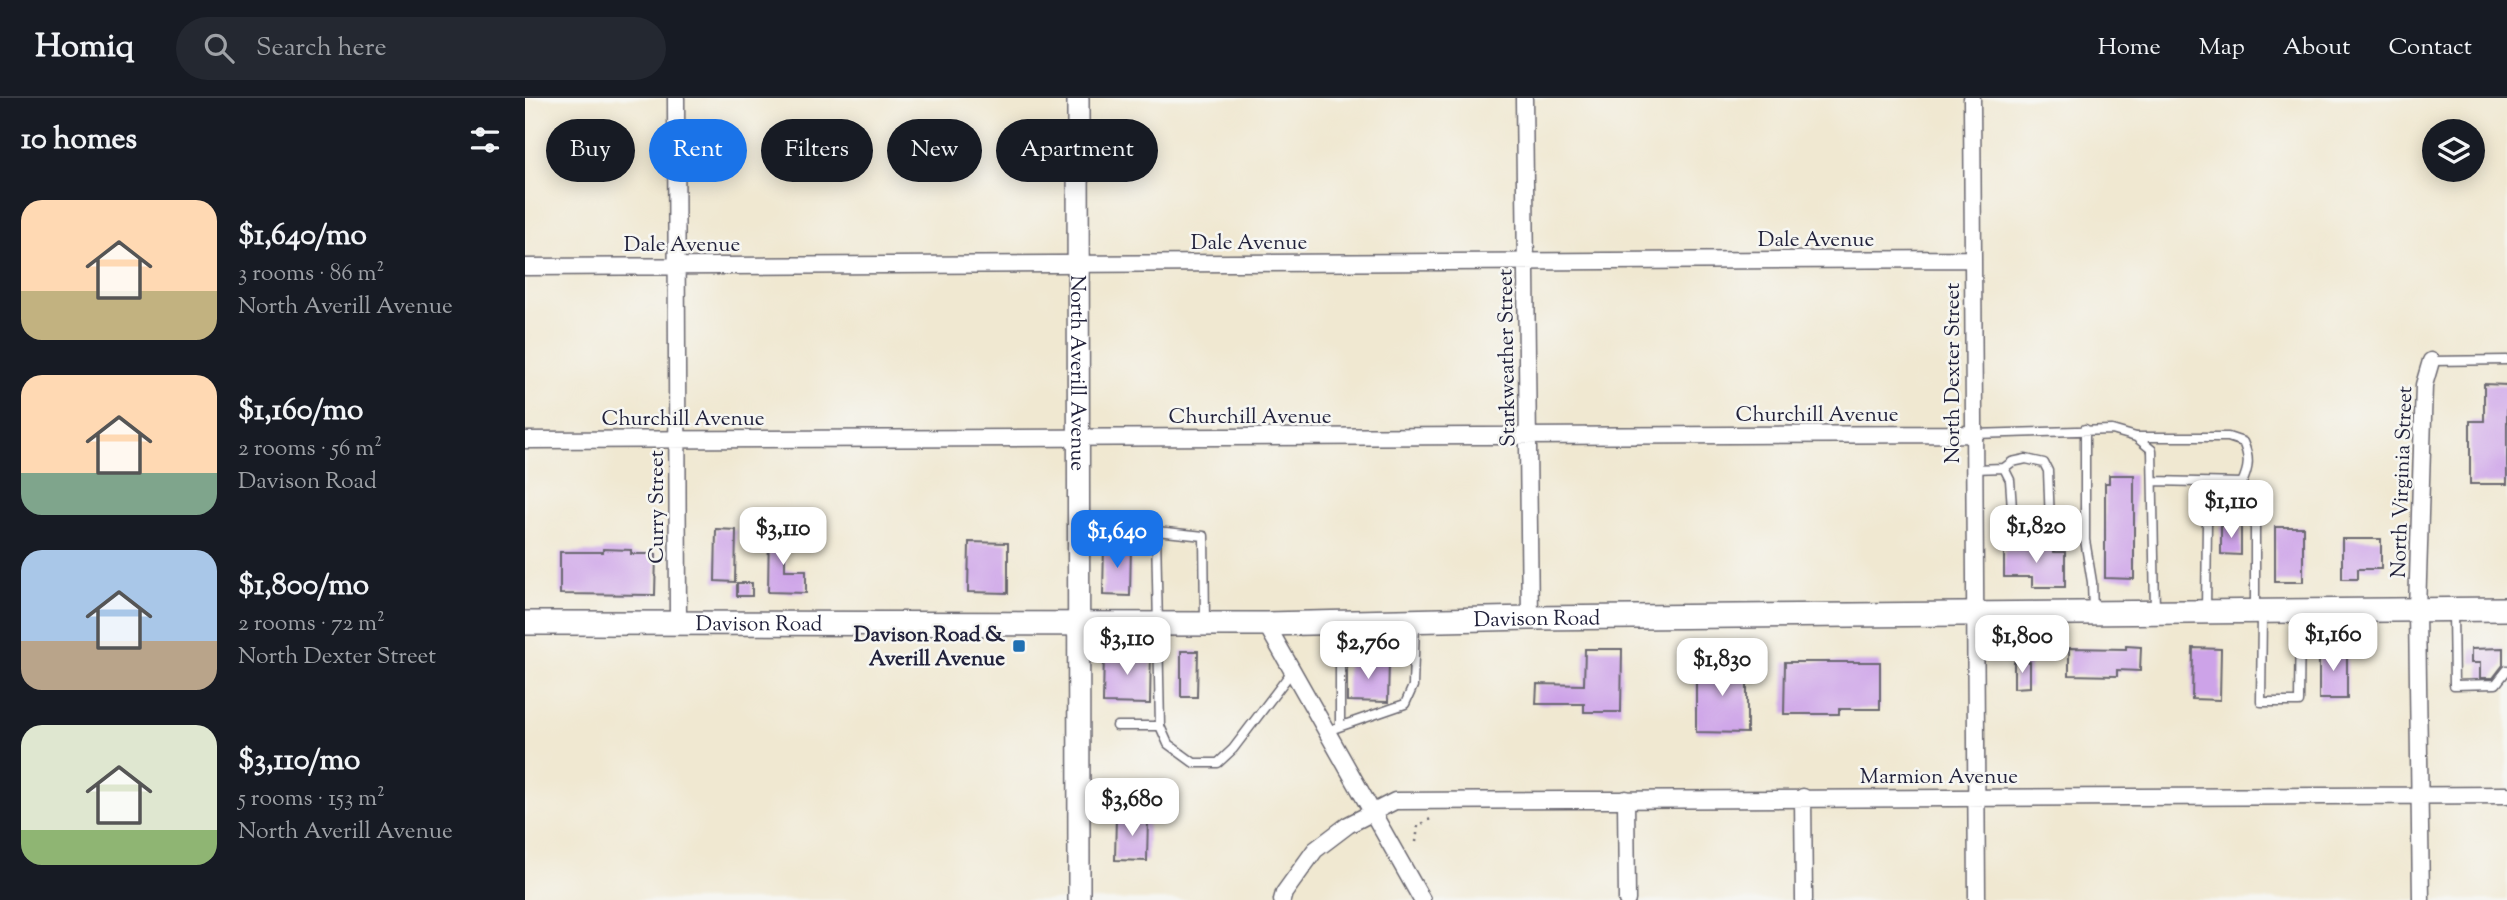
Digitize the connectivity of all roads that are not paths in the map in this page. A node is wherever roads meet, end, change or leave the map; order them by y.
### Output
1 (676, 98) edge
2 (1078, 98) edge
3 (1524, 98) edge
4 (1972, 98) edge
5 (1972, 259) junction
6 (1526, 262) junction
7 (1077, 263) junction
8 (678, 265) junction
9 (525, 267) edge
10 (2431, 360) joint
11 (2507, 360) edge
12 (2085, 429) junction
13 (1974, 434) junction
14 (1528, 436) junction
15 (1078, 437) junction
16 (2136, 437) junction
17 (677, 438) junction
18 (525, 440) edge
19 (2004, 468) junction
20 (1974, 469) junction
21 (2154, 481) junction
22 (1078, 530) junction
23 (1156, 531) junction
24 (2507, 609) edge
25 (2417, 610) junction
26 (2452, 610) junction
27 (2258, 611) junction
28 (2301, 611) junction
29 (2155, 612) junction
30 (2206, 612) junction
31 (2093, 613) junction
32 (1974, 614) junction
33 (1530, 618) junction
34 (678, 622) junction
35 (1077, 622) junction
36 (1415, 622) junction
37 (525, 623) edge
38 (1158, 623) junction
39 (1205, 623) junction
40 (1340, 623) junction
41 (1266, 624) junction
42 (1293, 670) junction
43 (2507, 670) edge
44 (1117, 726) dead end
45 (1160, 726) junction
46 (1334, 729) junction
47 (2420, 795) junction
48 (2507, 795) edge
49 (1804, 797) junction
50 (1976, 798) junction
51 (1626, 799) junction
52 (1372, 811) junction
53 (1079, 900) edge
54 (1282, 900) edge
55 (1422, 900) edge
56 (1627, 900) edge
57 (1804, 900) edge
58 (1977, 900) edge
59 (2421, 900) edge

1 - 8 street, Curry Street
2 - 7 street, North Averill Avenue
3 - 6 street, Starkweather Street
4 - 5 street, North Dexter Street
5 - 6 street, Dale Avenue
5 - 13 street, North Dexter Street
6 - 7 street, Dale Avenue
6 - 14 street, Starkweather Street
7 - 8 street, Dale Avenue
7 - 15 street, North Averill Avenue
8 - 9 street, Dale Avenue
8 - 17 street, Curry Street
10 - 11 lane
10 - 25 street, North Virginia Street
12 - 13 lane
12 - 16 lane
12 - 31 lane
13 - 14 street, Churchill Avenue
13 - 20 street, North Dexter Street
14 - 15 street, Churchill Avenue
14 - 33 street, Starkweather Street
15 - 17 street, Churchill Avenue
15 - 22 street, North Averill Avenue
16 - 21 lane
16 - 21 lane
17 - 18 street, Churchill Avenue
17 - 34 street, Curry Street
19 - 19 lane
19 - 20 lane
20 - 32 street, North Dexter Street
21 - 29 lane
22 - 23 lane
22 - 35 street, North Averill Avenue
23 - 38 lane
23 - 39 lane
24 - 26 main road, Davison Road
25 - 26 main road, Davison Road
25 - 28 main road, Davison Road
25 - 47 street, North Virginia Street
26 - 43 lane
27 - 28 main road, Davison Road
27 - 28 lane
27 - 30 main road, Davison Road
27 - 30 lane
29 - 30 main road, Davison Road
29 - 31 main road, Davison Road
31 - 32 main road, Davison Road
32 - 33 main road, Davison Road
32 - 50 street, North Dexter Street
33 - 36 main road, Davison Road
34 - 35 main road, Davison Road
34 - 37 main road, Davison Road
35 - 38 main road, Davison Road
35 - 53 street, North Averill Avenue
36 - 40 main road, Davison Road
36 - 46 lane
38 - 39 main road, Davison Road
38 - 45 lane
39 - 41 main road, Davison Road
40 - 41 main road, Davison Road
40 - 46 lane
41 - 42 street
42 - 45 lane
42 - 46 street
44 - 45 lane
46 - 52 street
47 - 48 street, Marmion Avenue
47 - 50 street, Marmion Avenue
47 - 59 street, North Virginia Street
49 - 50 street, Marmion Avenue
49 - 51 street, Marmion Avenue
49 - 57 street
50 - 58 street, North Dexter Street
51 - 52 street, Marmion Avenue
51 - 56 street
52 - 54 street, Marmion Avenue
52 - 55 street

